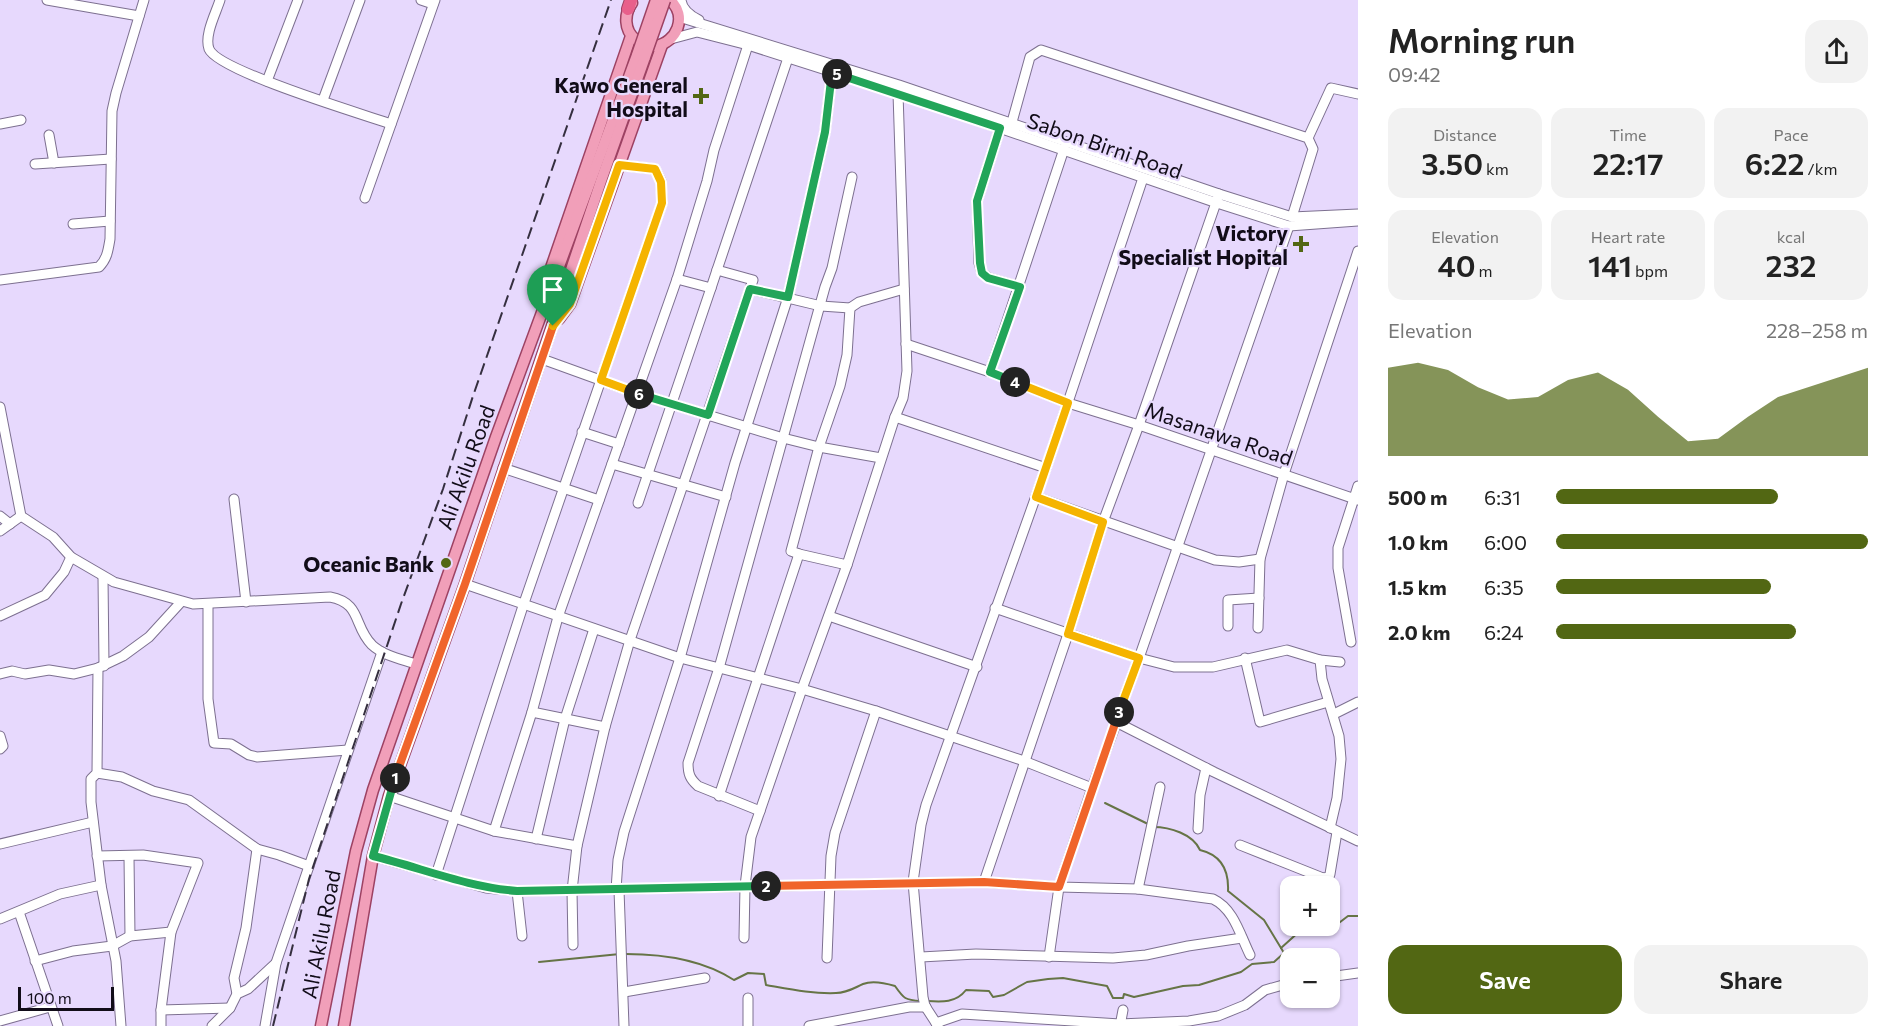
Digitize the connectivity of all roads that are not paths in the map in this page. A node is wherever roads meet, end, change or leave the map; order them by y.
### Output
1 (47, 0) edge
2 (144, 0) edge
3 (220, 0) edge
4 (298, 0) edge
5 (360, 0) edge
6 (421, 0) edge
7 (656, 0) edge
8 (673, 1) edge
9 (434, 2) edge
10 (631, 3) edge
11 (139, 16) junction
12 (680, 17) junction
13 (712, 27) junction
14 (631, 36) junction
15 (666, 42) junction
16 (748, 45) junction
17 (641, 56) junction
18 (788, 58) junction
19 (832, 72) junction
20 (267, 81) junction
21 (898, 93) junction
22 (1358, 94) edge
23 (322, 100) junction
24 (21, 120) dead end
25 (1012, 123) junction
26 (0, 124) edge
27 (391, 124) junction
28 (1000, 128) junction
29 (48, 135) dead end
30 (1308, 138) junction
31 (1064, 149) junction
32 (111, 159) junction
33 (54, 163) junction
34 (35, 164) dead end
35 (619, 165) junction
36 (852, 177) dead end
37 (1143, 178) junction
38 (365, 198) dead end
39 (1218, 199) junction
40 (1358, 214) edge
41 (110, 221) junction
42 (1291, 221) junction
43 (1358, 221) edge
44 (73, 224) dead end
45 (1358, 251) edge
46 (717, 270) junction
47 (677, 279) junction
48 (0, 280) edge
49 (1020, 287) junction
50 (711, 288) junction
51 (904, 288) junction
52 (750, 289) junction
53 (788, 297) junction
54 (821, 306) junction
55 (850, 308) junction
56 (538, 323) junction
57 (553, 326) junction
58 (906, 344) junction
59 (542, 359) junction
60 (990, 372) junction
61 (601, 380) junction
62 (636, 393) junction
63 (1068, 403) junction
64 (672, 404) junction
65 (0, 407) edge
66 (708, 415) junction
67 (895, 417) junction
68 (1139, 425) junction
69 (748, 426) junction
70 (582, 432) junction
71 (783, 438) junction
72 (619, 444) junction
73 (819, 447) junction
74 (1212, 451) junction
75 (881, 458) junction
76 (612, 464) junction
77 (503, 468) junction
78 (1046, 468) junction
79 (1284, 474) junction
80 (648, 475) junction
81 (683, 485) junction
82 (1358, 486) edge
83 (564, 488) junction
84 (726, 497) junction
85 (1036, 497) junction
86 (234, 499) dead end
87 (599, 500) junction
88 (1356, 500) edge
89 (638, 503) dead end
90 (0, 516) edge
91 (21, 516) junction
92 (1103, 522) junction
93 (10, 524) junction
94 (0, 531) edge
95 (1178, 547) junction
96 (799, 554) junction
97 (71, 557) junction
98 (1260, 559) junction
99 (847, 565) junction
100 (103, 577) junction
101 (465, 584) junction
102 (1258, 598) junction
103 (182, 602) junction
104 (246, 602) junction
105 (208, 604) junction
106 (523, 606) junction
107 (995, 608) junction
108 (0, 616) edge
109 (829, 616) junction
110 (558, 618) junction
111 (1228, 626) dead end
112 (1258, 628) dead end
113 (594, 629) junction
114 (1068, 634) junction
115 (630, 640) junction
116 (1351, 642) dead end
117 (382, 652) junction
118 (680, 658) junction
119 (1139, 658) junction
120 (1245, 658) junction
121 (1320, 660) junction
122 (1340, 662) dead end
123 (416, 664) junction
124 (977, 666) junction
125 (101, 667) junction
126 (719, 668) junction
127 (0, 674) edge
128 (757, 678) junction
129 (802, 688) junction
130 (1328, 702) junction
131 (1358, 702) edge
132 (876, 711) junction
133 (532, 712) junction
134 (1334, 714) junction
135 (565, 719) junction
136 (1117, 721) junction
137 (605, 727) junction
138 (0, 736) edge
139 (950, 736) junction
140 (0, 749) edge
141 (348, 750) junction
142 (1024, 762) junction
143 (1206, 768) junction
144 (98, 773) junction
145 (1160, 787) dead end
146 (1092, 788) junction
147 (389, 796) junction
148 (719, 796) junction
149 (760, 811) junction
150 (454, 819) junction
151 (93, 822) junction
152 (1198, 829) dead end
153 (1334, 830) junction
154 (494, 831) junction
155 (536, 839) junction
156 (1358, 841) edge
157 (0, 844) edge
158 (1240, 845) dead end
159 (577, 846) junction
160 (257, 849) junction
161 (97, 856) junction
162 (373, 856) junction
163 (129, 857) junction
164 (309, 866) junction
165 (436, 875) junction
166 (913, 882) junction
167 (984, 882) junction
168 (101, 885) junction
169 (830, 885) junction
170 (745, 886) junction
171 (1059, 887) junction
172 (1138, 889) junction
173 (617, 890) junction
174 (517, 891) junction
175 (572, 891) junction
176 (19, 912) junction
177 (0, 919) edge
178 (171, 932) junction
179 (130, 936) junction
180 (522, 936) dead end
181 (744, 938) dead end
182 (1242, 938) junction
183 (573, 945) dead end
184 (112, 946) junction
185 (1250, 955) dead end
186 (921, 957) junction
187 (1049, 957) junction
188 (827, 958) dead end
189 (35, 961) junction
190 (276, 963) junction
191 (1358, 974) edge
192 (1340, 976) edge
193 (705, 978) dead end
194 (1280, 986) edge
195 (624, 992) junction
196 (237, 994) junction
197 (748, 998) dead end
198 (925, 1003) junction
199 (50, 1007) junction
200 (230, 1008) junction
201 (161, 1010) junction
202 (1123, 1010) dead end
203 (0, 1021) edge
204 (1018, 1022) edge
205 (937, 1025) edge
206 (1120, 1025) edge
207 (58, 1026) edge
208 (121, 1026) edge
209 (161, 1026) edge
210 (212, 1026) edge
211 (264, 1026) edge
212 (321, 1026) edge
213 (344, 1026) edge
214 (624, 1026) edge
215 (748, 1026) edge
216 (812, 1026) edge

1 - 11 street
2 - 11 street
3 - 20 street
4 - 20 street
5 - 23 street
6 - 9 street
7 - 17 main road, Ali Akilu Road, bridge
8 - 12 main road
8 - 13 street
8 - 17 main road, Ali Akilu Road, bridge
9 - 27 street
10 - 14 main road
11 - 32 street
12 - 13 street, Sabon Birni Road
12 - 15 main road
13 - 25 street, Sabon Birni Road
14 - 15 main road
14 - 56 main road
15 - 16 street, Sabon Birni Road
15 - 35 main road
16 - 18 street, Sabon Birni Road
16 - 47 street
17 - 56 main road, Ali Akilu Road
17 - 57 main road, Ali Akilu Road
18 - 19 street, Sabon Birni Road
18 - 46 street
19 - 21 street, Sabon Birni Road
19 - 53 street
20 - 23 street
21 - 28 street, Sabon Birni Road
21 - 51 street
22 - 30 street
23 - 27 street
24 - 26 street
25 - 30 street
25 - 39 street, Sabon Birni Road
27 - 38 street
28 - 31 street, Sabon Birni Road
28 - 49 street
29 - 33 street
30 - 42 street
31 - 37 street, Sabon Birni Road
31 - 49 street
32 - 33 street
32 - 41 street
33 - 34 street
35 - 57 main road
35 - 61 street
36 - 54 street
37 - 39 street, Sabon Birni Road
37 - 63 street
39 - 42 street, Sabon Birni Road
39 - 68 street
40 - 42 street, Sabon Birni Road
41 - 44 street
41 - 48 street
42 - 43 street, Sabon Birni Road
42 - 74 street
45 - 79 street
46 - 50 street
46 - 52 street
47 - 50 street
47 - 62 street
49 - 60 street
50 - 64 street
51 - 55 street
51 - 58 street
52 - 53 street
52 - 66 street
53 - 54 street
53 - 69 street
54 - 55 street
54 - 71 street
55 - 73 street
56 - 123 main road, Ali Akilu Road
57 - 59 main road, Ali Akilu Road
58 - 60 street, Masanawa Road
58 - 67 street
59 - 61 street
59 - 77 main road, Ali Akilu Road
60 - 63 street, Masanawa Road
61 - 62 street
61 - 70 street
62 - 64 street
62 - 72 street
63 - 68 street, Masanawa Road
63 - 78 street
64 - 66 street
64 - 80 street
65 - 91 street
66 - 69 street
66 - 81 street
67 - 75 street
67 - 78 street
68 - 74 street, Masanawa Road
68 - 92 street
69 - 71 street
69 - 84 street
70 - 72 street
70 - 83 street
71 - 73 street
71 - 126 street
72 - 76 street
73 - 75 street
73 - 96 street
74 - 79 street, Masanawa Road
74 - 95 street
75 - 99 street
76 - 80 street
76 - 87 street
77 - 83 street
77 - 101 main road, Ali Akilu Road
78 - 85 street
79 - 88 street, Masanawa Road
79 - 98 street
80 - 81 street
80 - 89 street
81 - 84 street
81 - 115 street
82 - 88 street
83 - 87 street
83 - 106 street
84 - 118 street
85 - 92 street
85 - 107 street
86 - 104 street
87 - 110 street
88 - 116 street
90 - 93 street
91 - 93 street
91 - 97 street
92 - 95 street
92 - 114 street
93 - 94 street
95 - 98 street
95 - 119 street
96 - 99 street
96 - 128 street
97 - 100 street
97 - 108 street
98 - 102 street
99 - 109 street
100 - 103 street
100 - 125 street
101 - 106 street
101 - 147 main road, Ali Akilu Road
102 - 111 street
102 - 112 street
103 - 105 street
103 - 125 street
104 - 105 street
104 - 117 street
105 - 141 street
106 - 110 street
106 - 150 street
107 - 114 street
107 - 124 street
109 - 124 street
109 - 129 street
110 - 113 street
110 - 133 street
113 - 115 street
113 - 135 street
114 - 119 street
114 - 142 street
115 - 118 street
115 - 137 street
117 - 123 street
117 - 141 street
118 - 126 street
118 - 173 street
119 - 120 street
119 - 136 street
120 - 121 street
120 - 130 street
121 - 122 street
121 - 130 street
123 - 212 main road, Ali Akilu Road
124 - 139 street
125 - 127 street
125 - 144 street
126 - 128 street
126 - 148 street
128 - 129 street
128 - 148 street
129 - 132 street
129 - 149 street
130 - 134 street
131 - 134 street
132 - 139 street
132 - 169 street
133 - 135 street
133 - 154 street
134 - 153 street
135 - 137 street
135 - 155 street
136 - 143 street
136 - 146 street
137 - 159 street
138 - 140 street
139 - 142 street
139 - 166 street
141 - 164 street
142 - 146 street
142 - 167 street
143 - 152 street
143 - 153 street
144 - 151 street
144 - 160 street
145 - 172 street
146 - 171 street
147 - 150 street
147 - 162 main road, Ali Akilu Road
148 - 149 street
149 - 170 street
150 - 154 street
150 - 165 street
151 - 157 street
151 - 161 street
153 - 156 street
153 - 158 street
154 - 155 street
155 - 159 street
159 - 175 street
160 - 164 street
160 - 196 street
161 - 163 street
161 - 168 street
162 - 165 street
162 - 213 main road, Ali Akilu Road
163 - 178 street
163 - 179 street
164 - 190 street
165 - 174 street
166 - 167 street
166 - 169 street
166 - 186 street
167 - 171 street
168 - 176 street
168 - 184 street
169 - 170 street
169 - 188 street
170 - 173 street
170 - 181 street
171 - 172 street
171 - 187 street
172 - 182 street
173 - 175 street
173 - 195 street
174 - 175 street
174 - 180 street
175 - 183 street
176 - 177 street
176 - 189 street
178 - 179 street
178 - 201 street
179 - 184 street
182 - 185 street
182 - 187 street
184 - 189 street
184 - 208 street
186 - 187 street
186 - 198 street
189 - 199 street
190 - 196 street
190 - 211 street
191 - 192 street
193 - 195 street
194 - 206 street
195 - 214 street
196 - 200 street
197 - 215 street
198 - 205 street
198 - 216 street
199 - 203 street
199 - 207 street
200 - 201 street
200 - 210 street
201 - 209 street
202 - 206 street
204 - 205 street
204 - 206 street

